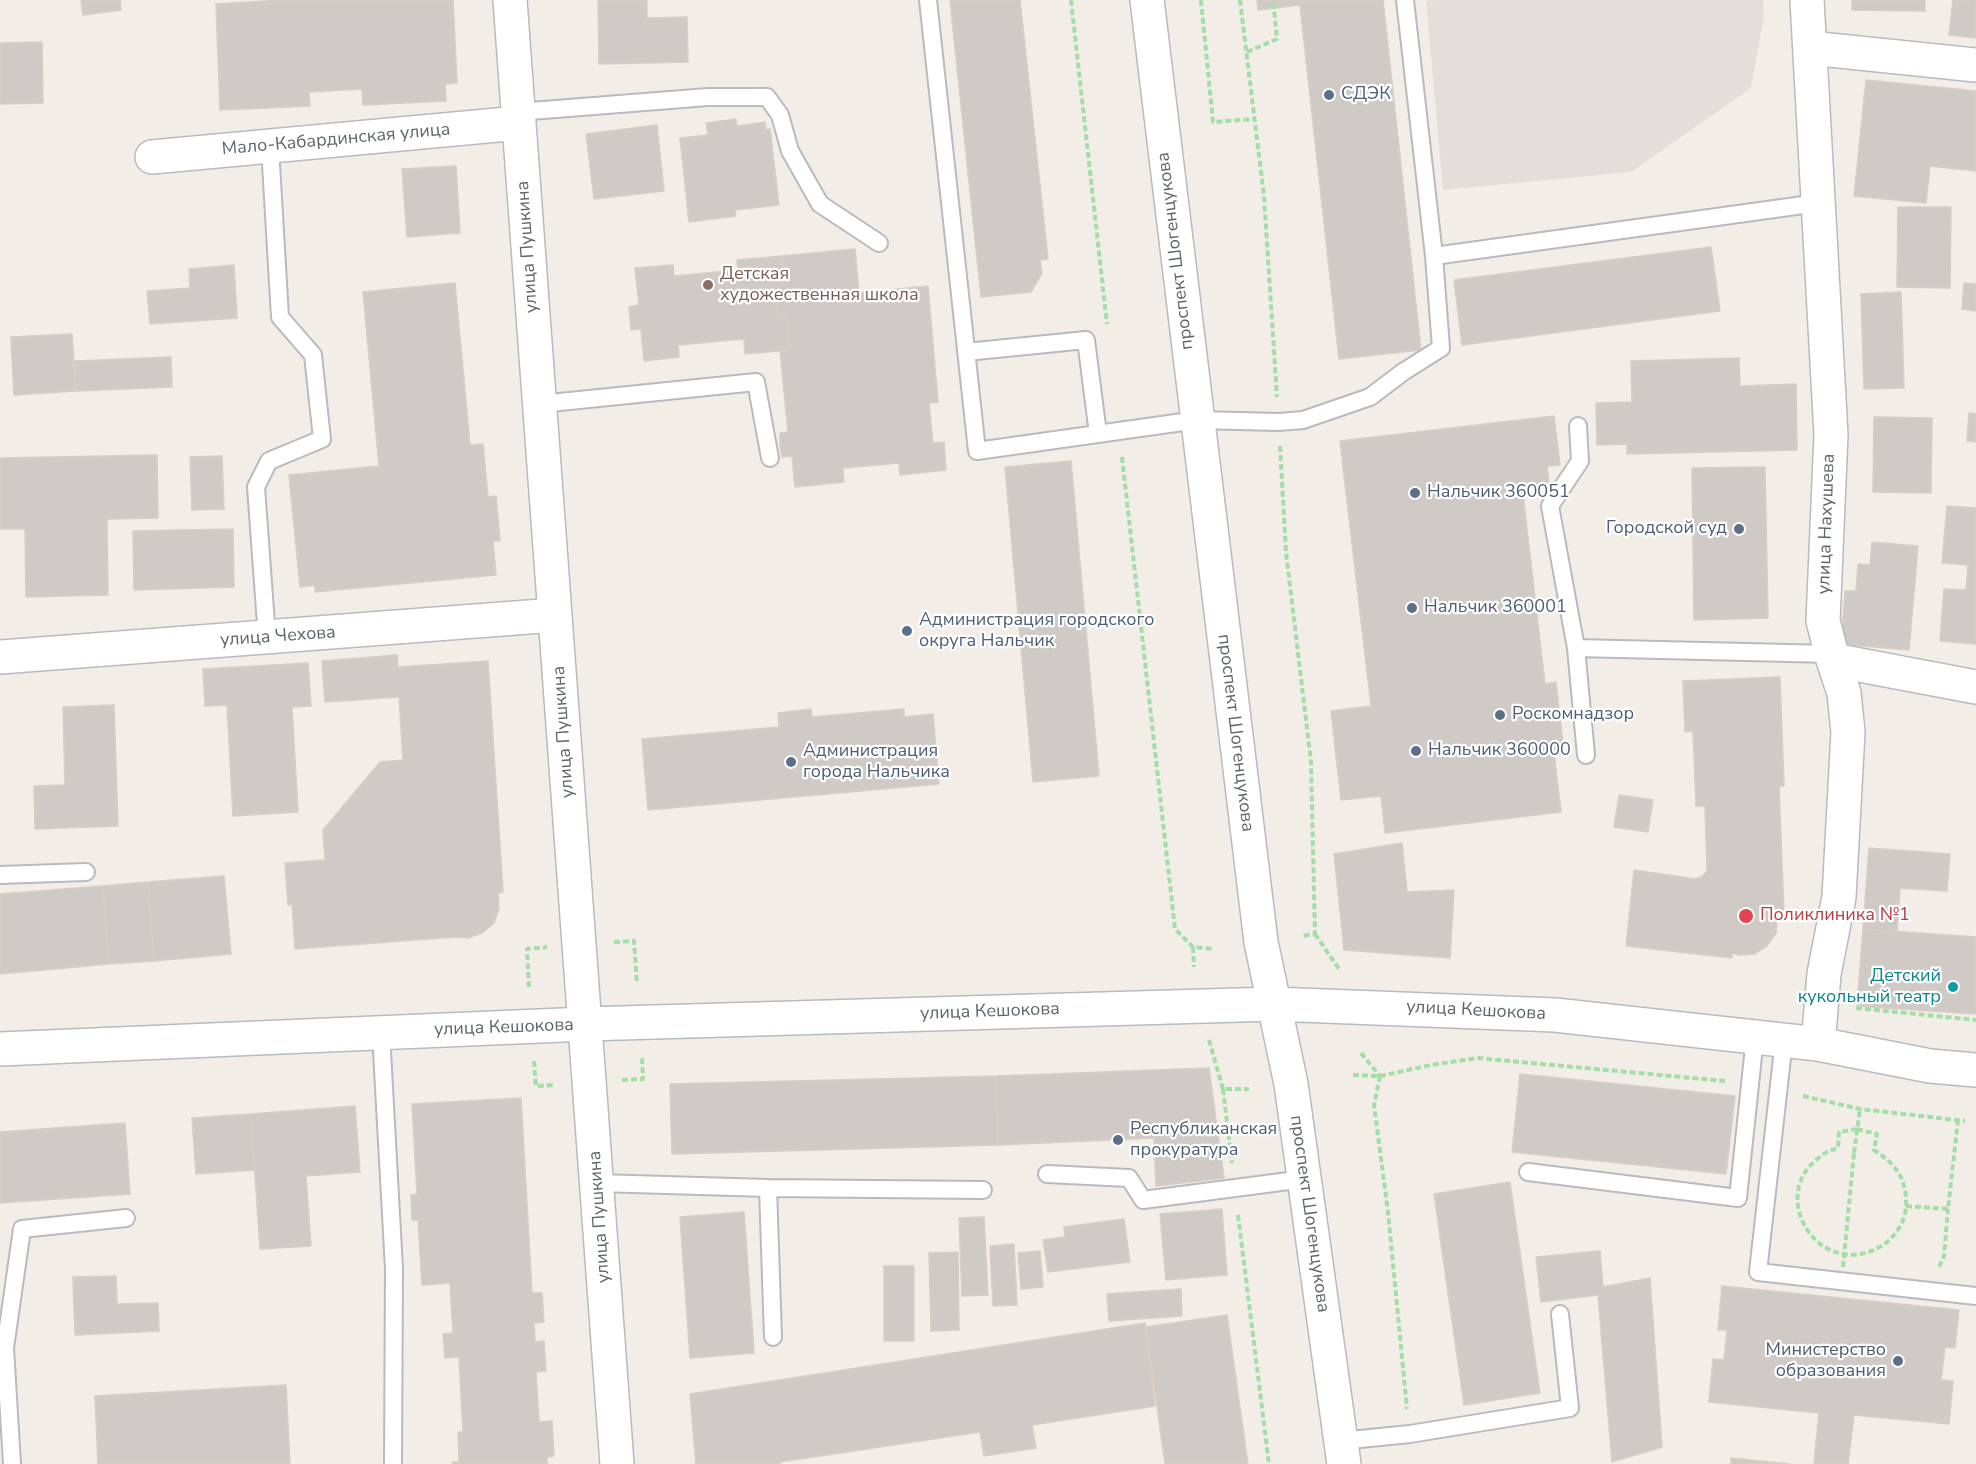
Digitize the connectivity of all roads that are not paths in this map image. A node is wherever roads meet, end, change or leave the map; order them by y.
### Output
1 (510, 0) edge
2 (928, 0) edge
3 (1147, 0) edge
4 (1405, 0) edge
5 (1807, 0) edge
6 (1810, 48) junction
7 (1976, 65) edge
8 (519, 118) junction
9 (270, 147) junction
10 (152, 157) dead end
11 (1818, 202) junction
12 (879, 243) dead end
13 (1434, 256) junction
14 (966, 352) junction
15 (540, 404) junction
16 (1197, 420) junction
17 (1578, 426) dead end
18 (1098, 434) junction
19 (770, 458) dead end
20 (555, 615) junction
21 (267, 638) junction
22 (1576, 648) junction
23 (0, 657) edge
24 (1832, 657) junction
25 (1976, 687) edge
26 (1586, 755) dead end
27 (86, 872) dead end
28 (0, 875) edge
29 (1274, 1004) junction
30 (586, 1024) junction
31 (381, 1033) junction
32 (1769, 1038) junction
33 (1818, 1044) junction
34 (0, 1049) edge
35 (1976, 1070) edge
36 (1528, 1172) dead end
37 (1047, 1174) dead end
38 (1304, 1179) junction
39 (597, 1183) junction
40 (768, 1188) junction
41 (984, 1190) dead end
42 (126, 1218) dead end
43 (1976, 1296) edge
44 (1560, 1314) dead end
45 (773, 1337) dead end
46 (1342, 1452) edge
47 (12, 1464) edge
48 (393, 1464) edge
49 (617, 1464) edge

1 - 8 street, улица Пушкина
2 - 14 lane
3 - 16 street, проспект Шогенцукова
4 - 13 lane
5 - 6 street, улица Нахушева
6 - 7 street
6 - 11 street, улица Нахушева
8 - 9 street, Мало-Кабардинская улица
8 - 12 lane
8 - 15 street, улица Пушкина
9 - 10 street, Мало-Кабардинская улица
9 - 21 lane
11 - 13 lane
11 - 24 street, улица Нахушева
13 - 16 lane
14 - 18 lane
14 - 18 lane
15 - 19 lane
15 - 20 street, улица Пушкина
16 - 18 lane
16 - 29 street, проспект Шогенцукова
17 - 22 lane
20 - 21 street, улица Чехова
20 - 30 street, улица Пушкина
21 - 23 street, улица Чехова
22 - 24 lane
22 - 26 lane
24 - 25 street
24 - 33 street, улица Нахушева
27 - 28 lane
29 - 30 street, улица Кешокова
29 - 32 street, улица Кешокова
29 - 38 street, проспект Шогенцукова
30 - 31 street, улица Кешокова
30 - 39 street, улица Пушкина
31 - 34 street, улица Кешокова
31 - 48 lane
32 - 33 street, улица Кешокова
32 - 36 lane
32 - 43 lane
33 - 35 street, улица Кешокова
37 - 38 lane
38 - 46 street, проспект Шогенцукова
39 - 40 lane
39 - 49 street, улица Пушкина
40 - 41 lane
40 - 45 lane
42 - 47 lane
44 - 46 lane

